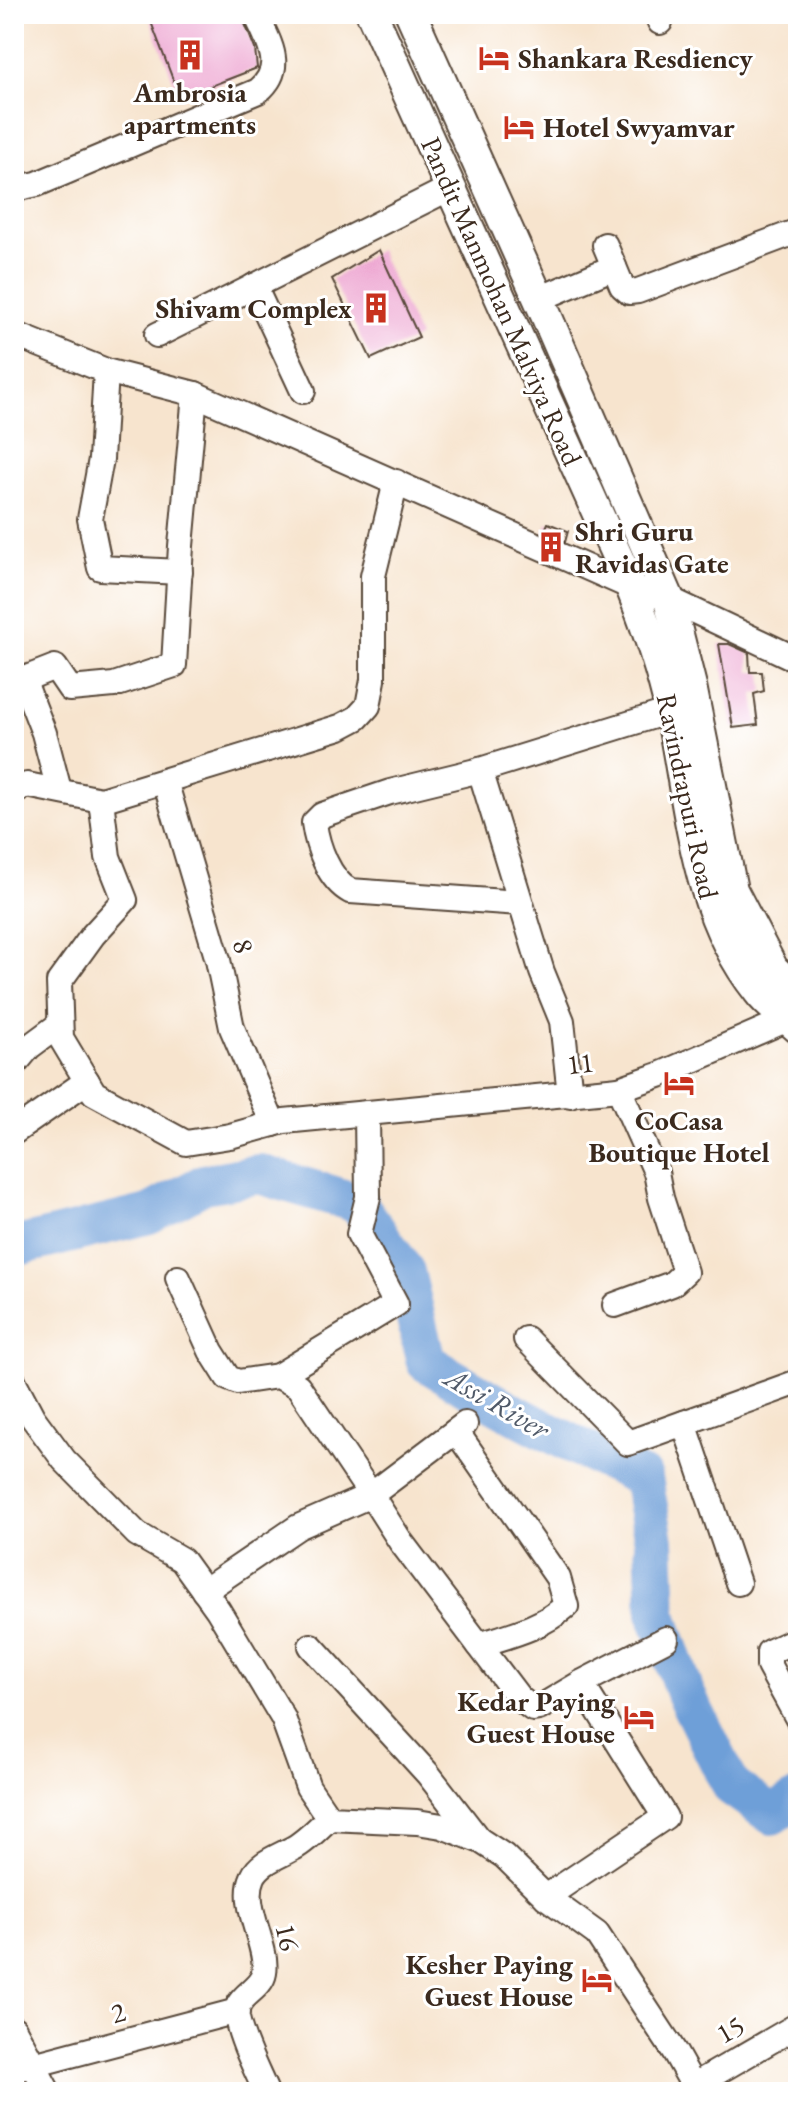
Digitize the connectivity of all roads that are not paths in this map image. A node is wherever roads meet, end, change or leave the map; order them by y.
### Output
1 (256, 14) edge
2 (372, 14) edge
3 (411, 14) edge
4 (450, 188) junction
5 (14, 189) edge
6 (798, 231) edge
7 (254, 286) junction
8 (539, 299) junction
9 (14, 334) edge
10 (157, 335) dead end
11 (106, 371) junction
12 (303, 391) dead end
13 (195, 394) junction
14 (396, 482) junction
15 (180, 572) junction
16 (631, 587) junction
17 (669, 599) junction
18 (798, 660) edge
19 (18, 681) edge
20 (670, 711) junction
21 (480, 770) junction
22 (165, 781) junction
23 (59, 790) junction
24 (14, 792) edge
25 (101, 800) junction
26 (520, 903) junction
27 (795, 1013) edge
28 (60, 1024) junction
29 (14, 1065) edge
30 (87, 1081) junction
31 (619, 1089) junction
32 (570, 1095) junction
33 (367, 1113) junction
34 (273, 1124) junction
35 (14, 1132) edge
36 (178, 1278) dead end
37 (615, 1305) dead end
38 (526, 1339) dead end
39 (278, 1376) junction
40 (14, 1382) edge
41 (798, 1382) edge
42 (684, 1423) junction
43 (371, 1495) junction
44 (738, 1583) dead end
45 (204, 1591) junction
46 (666, 1639) dead end
47 (798, 1639) edge
48 (479, 1645) junction
49 (311, 1646) dead end
50 (581, 1683) junction
51 (798, 1719) edge
52 (329, 1818) junction
53 (481, 1841) junction
54 (546, 1897) junction
55 (237, 2011) junction
56 (798, 2025) edge
57 (14, 2029) edge
58 (24, 2068) edge
59 (695, 2089) edge
60 (48, 2092) edge
61 (266, 2092) edge

1 - 5 street
2 - 4 main road, Pandit Manmohan Malviya Road
3 - 8 main road, Ravindrapuri Road
4 - 7 street
4 - 16 main road, Pandit Manmohan Malviya Road
6 - 8 street
7 - 10 street
7 - 12 street
8 - 17 main road, Ravindrapuri Road
9 - 11 street
11 - 13 street
11 - 15 street
13 - 14 street
13 - 15 street
14 - 16 street
14 - 22 street
15 - 19 street
16 - 17 street
16 - 20 main road, Ravindrapuri Road
17 - 18 street
17 - 27 main road, Ravindrapuri Road
19 - 23 street
20 - 21 street
20 - 27 main road, Ravindrapuri Road
21 - 26 street
21 - 26 street
22 - 25 street
22 - 34 street, 8
23 - 24 street
23 - 25 street
25 - 28 street
26 - 32 street
27 - 31 street, 11
28 - 29 street
28 - 30 street, 11
30 - 34 street, 11
30 - 35 street
31 - 32 street, 11
31 - 37 street
32 - 33 street, 11
33 - 34 street, 11
33 - 39 street
36 - 39 street
38 - 42 street
39 - 43 street
40 - 45 street
41 - 42 street
42 - 44 street
43 - 45 street
43 - 48 street
43 - 48 street
45 - 52 street
46 - 50 street
47 - 51 street
48 - 50 street
49 - 53 street
50 - 54 street
52 - 53 street
52 - 55 street, 16
53 - 54 street
54 - 59 street
55 - 58 street, 2
55 - 61 street
56 - 59 street, 15
57 - 58 street
58 - 60 street

